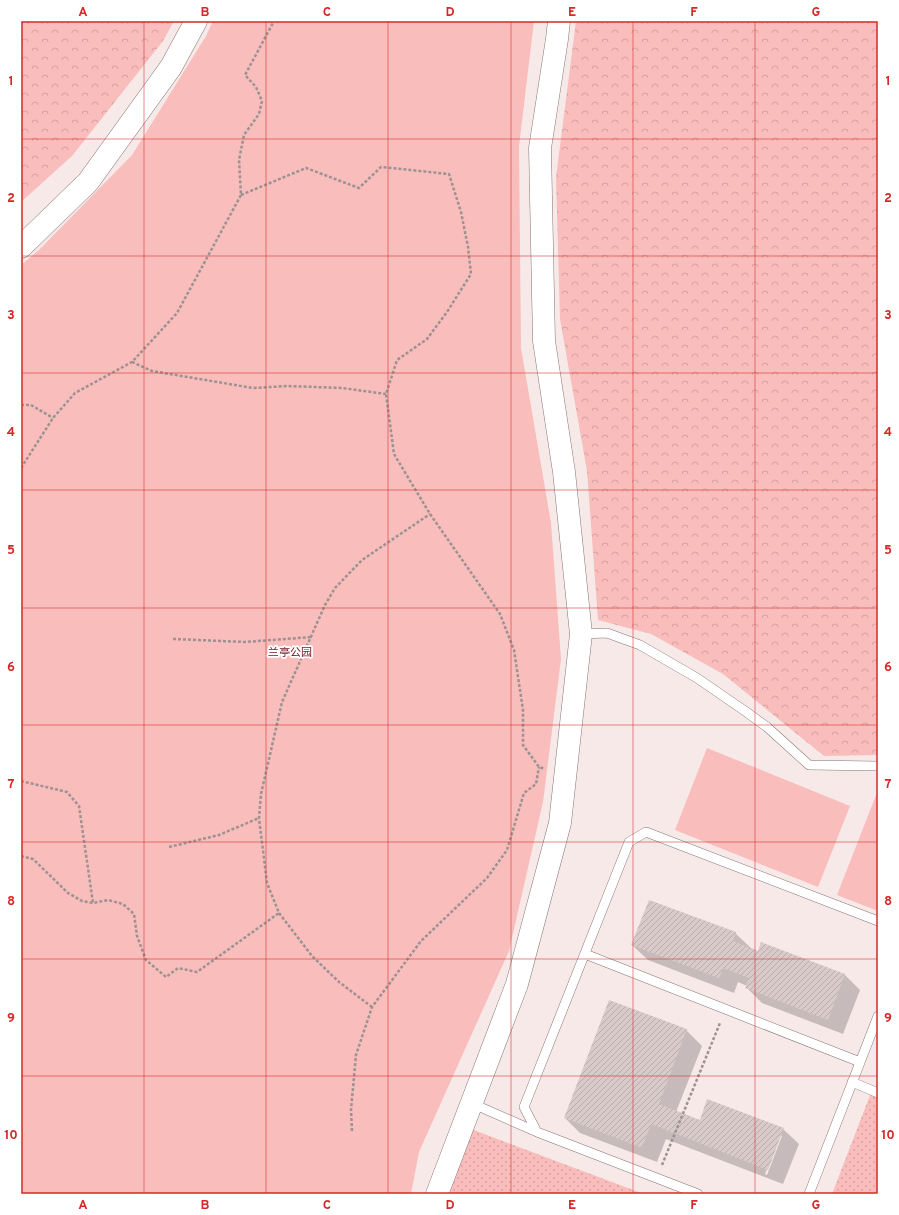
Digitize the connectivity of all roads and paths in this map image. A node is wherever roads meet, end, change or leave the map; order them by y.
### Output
1 (196, 21) edge
2 (274, 21) edge
3 (558, 21) edge
4 (241, 195) junction
5 (21, 247) edge
6 (132, 362) junction
7 (386, 394) junction
8 (21, 406) edge
9 (53, 418) junction
10 (21, 468) edge
11 (430, 514) junction
12 (581, 634) junction
13 (311, 637) junction
14 (173, 639) dead end
15 (878, 766) edge
16 (539, 767) junction
17 (546, 769) dead end
18 (21, 781) edge
19 (259, 818) junction
20 (169, 847) dead end
21 (21, 856) edge
22 (93, 903) junction
23 (279, 913) junction
24 (878, 921) edge
25 (584, 954) junction
26 (372, 1007) junction
27 (725, 1010) junction
28 (878, 1016) edge
29 (860, 1062) junction
30 (852, 1082) junction
31 (878, 1093) edge
32 (472, 1103) junction
33 (352, 1131) dead end
34 (537, 1132) junction
35 (657, 1178) junction
36 (437, 1194) edge
37 (698, 1194) edge
38 (809, 1194) edge

1 - 5 street
2 - 4 path
3 - 12 street
4 - 6 path
4 - 7 path
6 - 7 path
6 - 9 path
7 - 11 path
8 - 9 path
9 - 10 path
11 - 13 path
11 - 16 path
12 - 15 lane
12 - 32 street
13 - 14 path
13 - 19 path
16 - 17 path
16 - 26 path
18 - 22 path
19 - 20 path
19 - 23 path
21 - 22 path
22 - 23 path
23 - 26 path
24 - 25 lane
25 - 27 lane
25 - 34 lane
26 - 33 path
27 - 29 lane
27 - 35 path
28 - 29 lane
29 - 30 lane
30 - 31 lane
30 - 38 lane
32 - 34 lane
32 - 36 street
34 - 35 lane
35 - 37 lane

